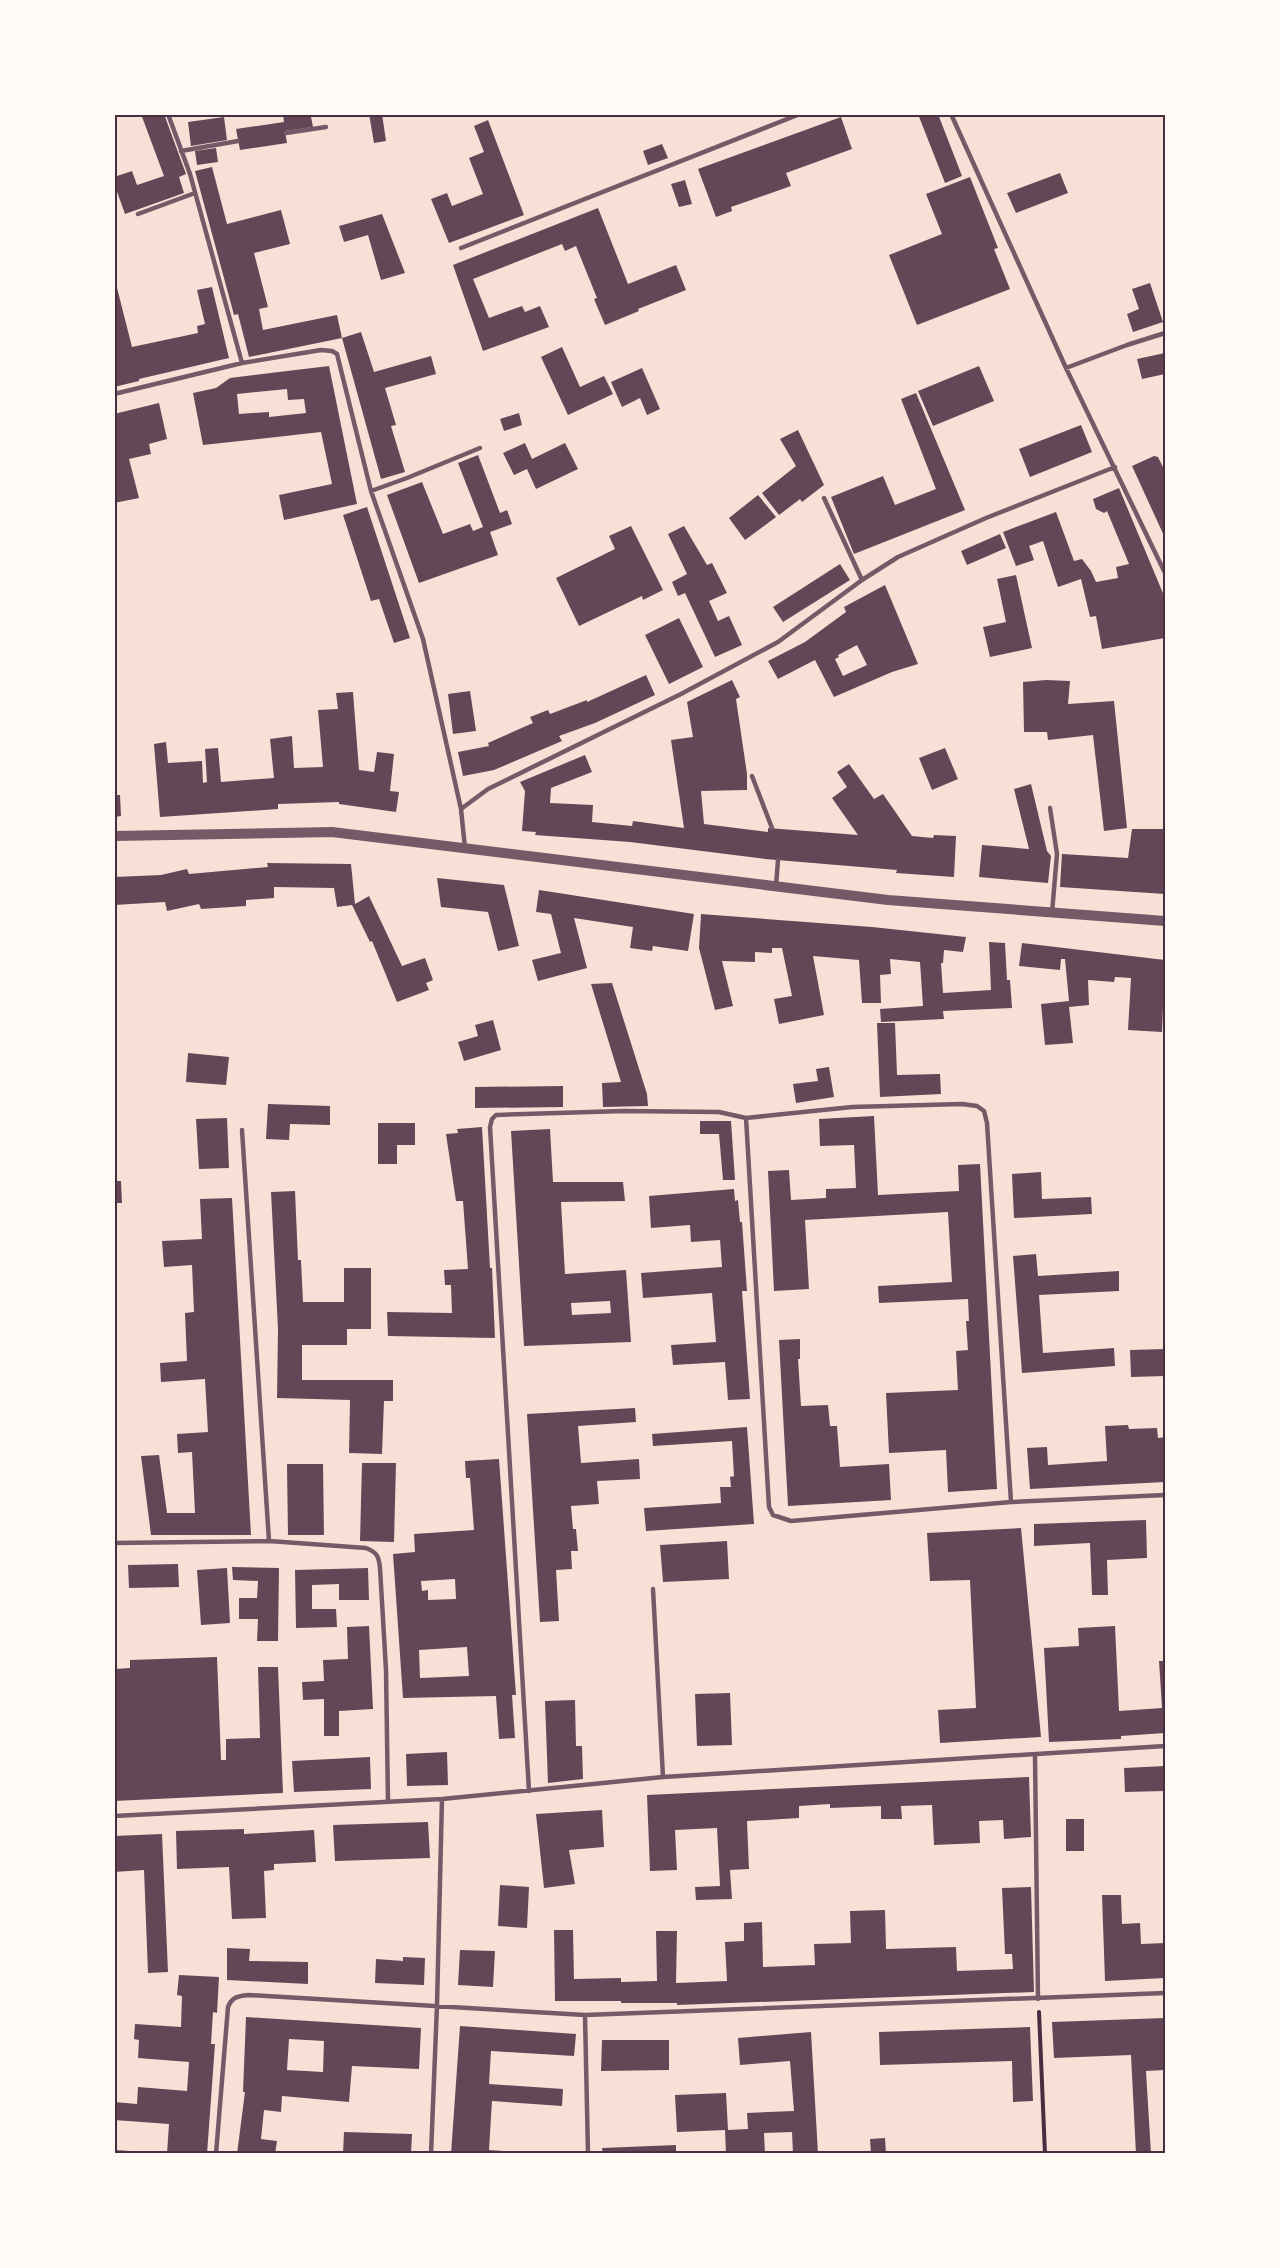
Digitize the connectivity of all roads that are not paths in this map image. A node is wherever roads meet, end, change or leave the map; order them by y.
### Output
1 (168, 114) edge
2 (800, 114) edge
3 (951, 114) edge
4 (326, 127) dead end
5 (286, 134) dead end
6 (238, 141) dead end
7 (181, 151) junction
8 (195, 193) junction
9 (138, 214) dead end
10 (461, 248) dead end
11 (1165, 333) edge
12 (242, 363) junction
13 (1066, 368) junction
14 (114, 394) edge
15 (480, 448) dead end
16 (1115, 467) junction
17 (370, 491) junction
18 (824, 498) dead end
19 (1165, 573) edge
20 (862, 580) junction
21 (752, 776) dead end
22 (1050, 808) dead end
23 (461, 809) junction
24 (772, 828) dead end
25 (114, 836) edge
26 (465, 848) junction
27 (778, 860) dead end
28 (776, 886) junction
29 (1052, 913) junction
30 (1165, 921) edge
31 (746, 1118) junction
32 (242, 1130) dead end
33 (1165, 1495) edge
34 (1011, 1502) junction
35 (268, 1541) junction
36 (114, 1543) edge
37 (653, 1589) dead end
38 (1165, 1746) edge
39 (1035, 1756) junction
40 (663, 1777) junction
41 (529, 1791) junction
42 (442, 1799) junction
43 (388, 1802) junction
44 (114, 1816) edge
45 (1165, 1993) edge
46 (1038, 1999) junction
47 (437, 2005) junction
48 (585, 2015) junction
49 (216, 2154) edge
50 (431, 2154) edge
51 (588, 2154) edge

1 - 7 lane
2 - 10 lane
3 - 13 lane
4 - 5 lane
6 - 7 lane
7 - 8 lane
8 - 9 lane
8 - 12 lane
11 - 13 lane
12 - 14 lane
12 - 17 lane
13 - 16 lane
15 - 17 lane
16 - 19 lane
16 - 20 lane
17 - 23 lane
18 - 20 lane
20 - 23 lane
21 - 24 lane
22 - 29 lane
23 - 26 lane
25 - 26 street
26 - 28 street
27 - 28 lane
28 - 29 street
29 - 30 street
31 - 34 lane
31 - 34 lane
31 - 41 lane
32 - 35 lane
33 - 34 lane
35 - 36 lane
35 - 43 lane
37 - 40 lane
38 - 39 lane
39 - 40 lane
39 - 46 lane
40 - 41 lane
41 - 42 lane
42 - 43 lane
42 - 47 lane
43 - 44 lane
45 - 46 lane
46 - 48 lane
47 - 48 lane
47 - 49 lane
47 - 50 lane
48 - 51 lane

